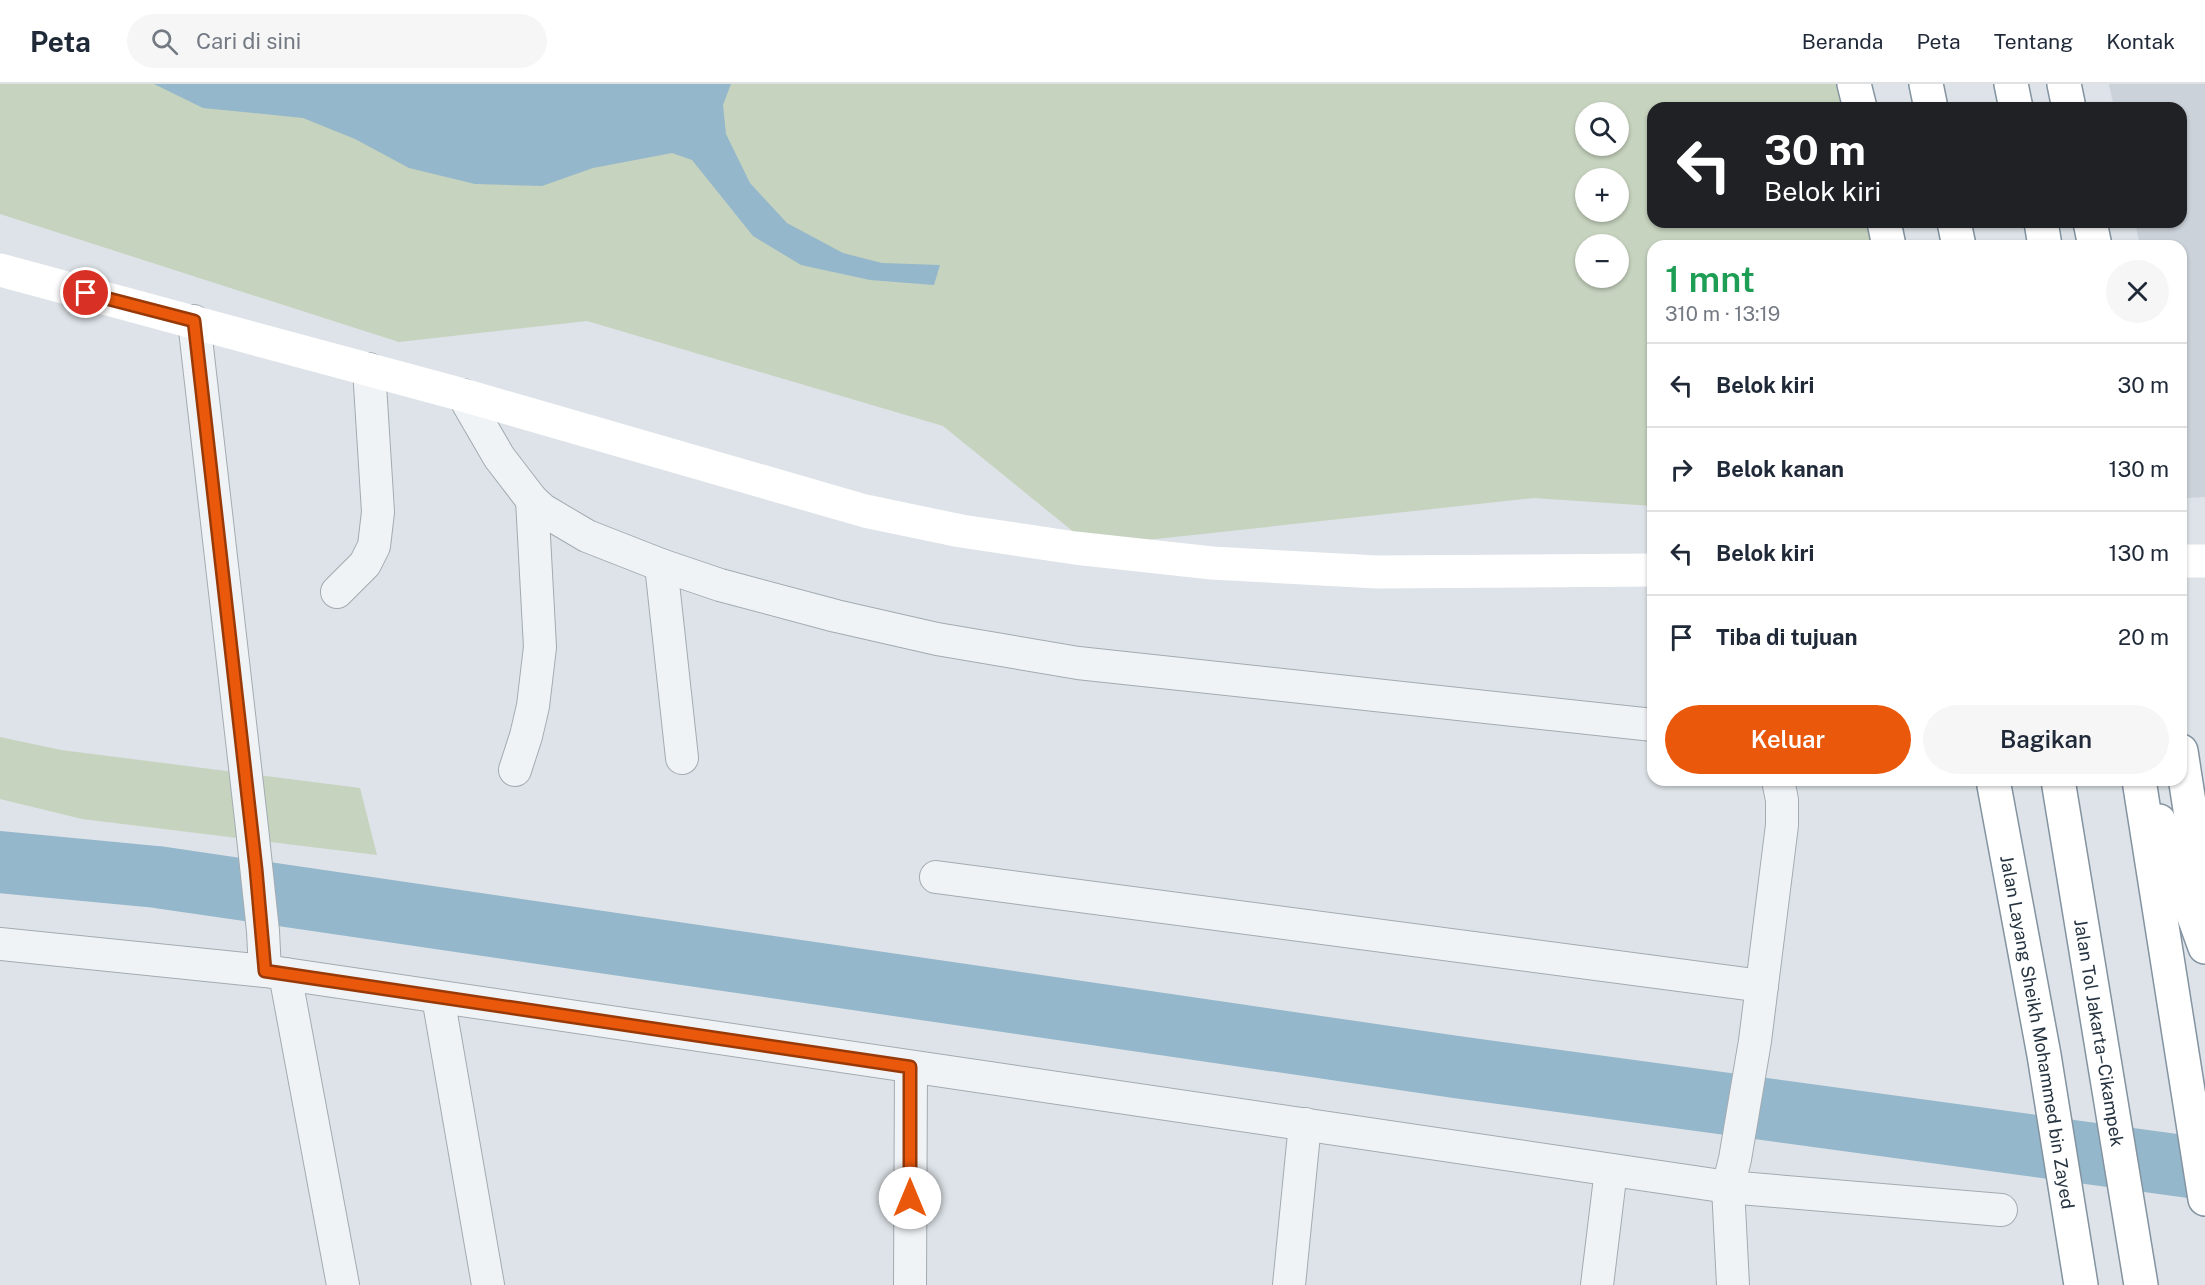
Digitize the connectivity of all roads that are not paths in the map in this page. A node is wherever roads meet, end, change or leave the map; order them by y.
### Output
1 (1854, 84) edge
2 (1926, 84) edge
3 (2011, 84) edge
4 (2064, 84) edge
5 (1858, 102) edge
6 (1929, 102) edge
7 (2015, 102) edge
8 (2067, 102) edge
9 (0, 270) edge
10 (194, 321) junction
11 (369, 369) junction
12 (463, 395) junction
13 (531, 500) junction
14 (2187, 561) edge
15 (2205, 561) edge
16 (661, 565) junction
17 (1647, 570) edge
18 (337, 592) dead end
19 (1647, 724) edge
20 (682, 758) dead end
21 (515, 770) dead end
22 (1779, 786) edge
23 (1994, 786) edge
24 (2059, 786) edge
25 (2140, 786) edge
26 (2146, 786) edge
27 (2186, 786) edge
28 (936, 877) dead end
29 (2205, 905) edge
30 (0, 944) edge
31 (2205, 947) edge
32 (275, 973) junction
33 (1762, 986) junction
34 (438, 997) junction
35 (910, 1067) junction
36 (1305, 1124) junction
37 (1611, 1170) junction
38 (1731, 1173) junction
39 (2205, 1199) edge
40 (2001, 1210) dead end
41 (2141, 1282) edge
42 (343, 1285) edge
43 (488, 1285) edge
44 (910, 1285) edge
45 (1289, 1285) edge
46 (1597, 1285) edge
47 (1733, 1285) edge
48 (2081, 1285) edge

1 - 5 main road
2 - 6 main road
3 - 7 main road
4 - 8 main road
9 - 10 main road
10 - 11 main road
10 - 32 street
11 - 12 main road
11 - 18 street
12 - 13 street
12 - 17 main road
13 - 16 street
13 - 21 street
14 - 15 main road
16 - 19 street
16 - 20 street
22 - 33 street
23 - 48 main road, Jalan Layang Sheikh Mohammed bin Zayed
24 - 41 main road, Jalan Tol Jakarta–Cikampek
25 - 39 main road
26 - 31 main road
27 - 29 main road
28 - 33 street
30 - 32 street
32 - 34 street
32 - 42 street
33 - 38 street
34 - 35 street
34 - 43 street
35 - 36 street
35 - 44 street
36 - 37 street
36 - 45 street
37 - 38 street
37 - 46 street
38 - 40 street
38 - 47 street

